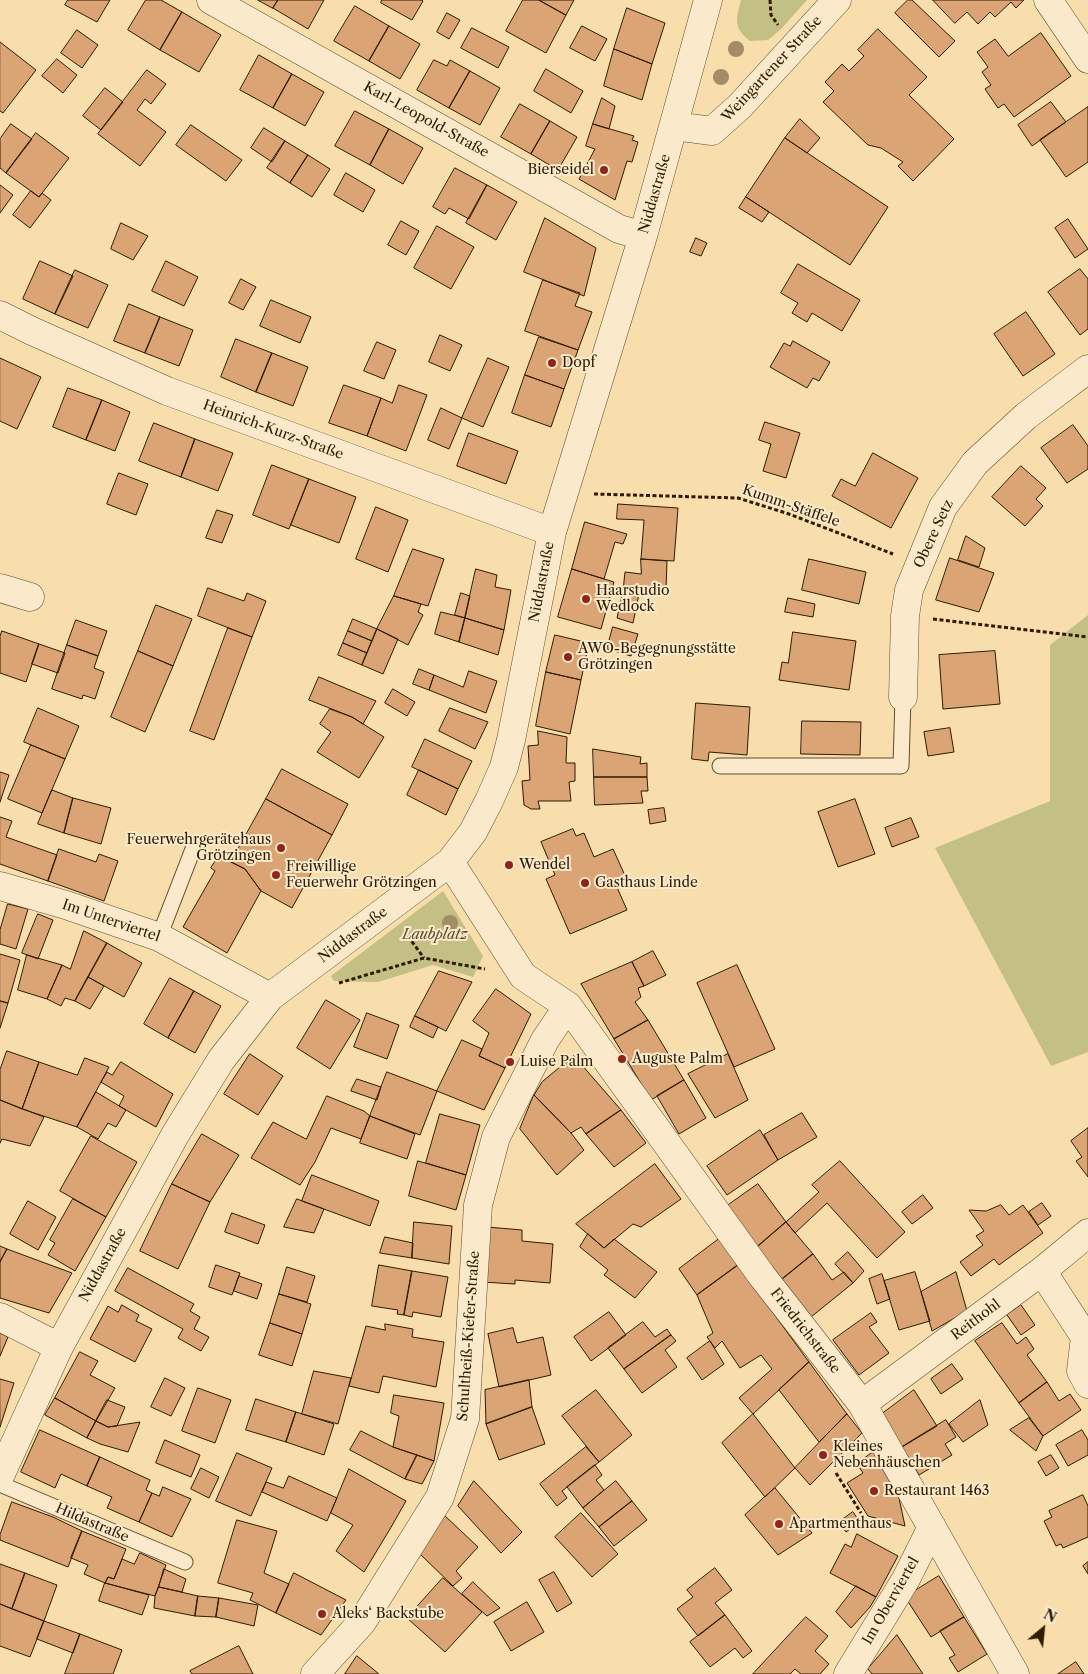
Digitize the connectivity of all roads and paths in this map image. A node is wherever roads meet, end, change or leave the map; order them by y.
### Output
1 (211, 0) edge
2 (708, 0) edge
3 (837, 0) edge
4 (1048, 0) edge
5 (1088, 59) edge
6 (674, 126) junction
7 (643, 236) junction
8 (0, 315) edge
9 (1088, 369) edge
10 (591, 494) dead end
11 (552, 532) junction
12 (919, 564) junction
13 (0, 588) edge
14 (30, 597) dead end
15 (905, 616) junction
16 (1088, 637) edge
17 (903, 697) joint
18 (720, 766) dead end
19 (195, 844) dead end
20 (450, 862) junction
21 (0, 886) edge
22 (160, 936) junction
23 (300, 975) junction
24 (523, 976) junction
25 (270, 997) junction
26 (568, 1006) junction
27 (1088, 1233) edge
28 (1042, 1271) junction
29 (0, 1317) edge
30 (59, 1346) junction
31 (1088, 1384) edge
32 (862, 1404) junction
33 (836, 1473) dead end
34 (0, 1476) edge
35 (0, 1484) edge
36 (861, 1513) dead end
37 (932, 1527) junction
38 (185, 1562) dead end
39 (315, 1674) edge
40 (848, 1674) edge
41 (1015, 1674) edge

1 - 7 street, Karl-Leopold-Straße
2 - 6 street, Niddastraße
3 - 6 street, Weingartener Straße
4 - 5 street
6 - 7 street, Niddastraße
7 - 11 street, Niddastraße
8 - 11 street, Heinrich-Kurz-Straße
9 - 12 street, Obere Setz
10 - 12 path, Kumm-Stäffele
11 - 20 street, Niddastraße
12 - 15 street, Obere Setz
13 - 14 street
15 - 16 path
15 - 17 street, Obere Setz
17 - 18 lane
19 - 22 lane
20 - 23 street, Niddastraße
20 - 24 street
21 - 22 street, Im Unterviertel
22 - 25 street, Im Unterviertel
23 - 24 path
23 - 25 street, Niddastraße
24 - 26 street
25 - 30 street, Niddastraße
26 - 32 street, Friedrichstraße
26 - 39 street, Schultheiß-Kiefer-Straße
27 - 28 street, Reithohl
28 - 31 street
28 - 32 street, Reithohl
29 - 30 street
30 - 34 street, Niddastraße
32 - 37 street, Friedrichstraße
33 - 36 path
35 - 38 lane, Hildastraße
37 - 40 street, Im Oberviertel
37 - 41 street, Friedrichstraße

